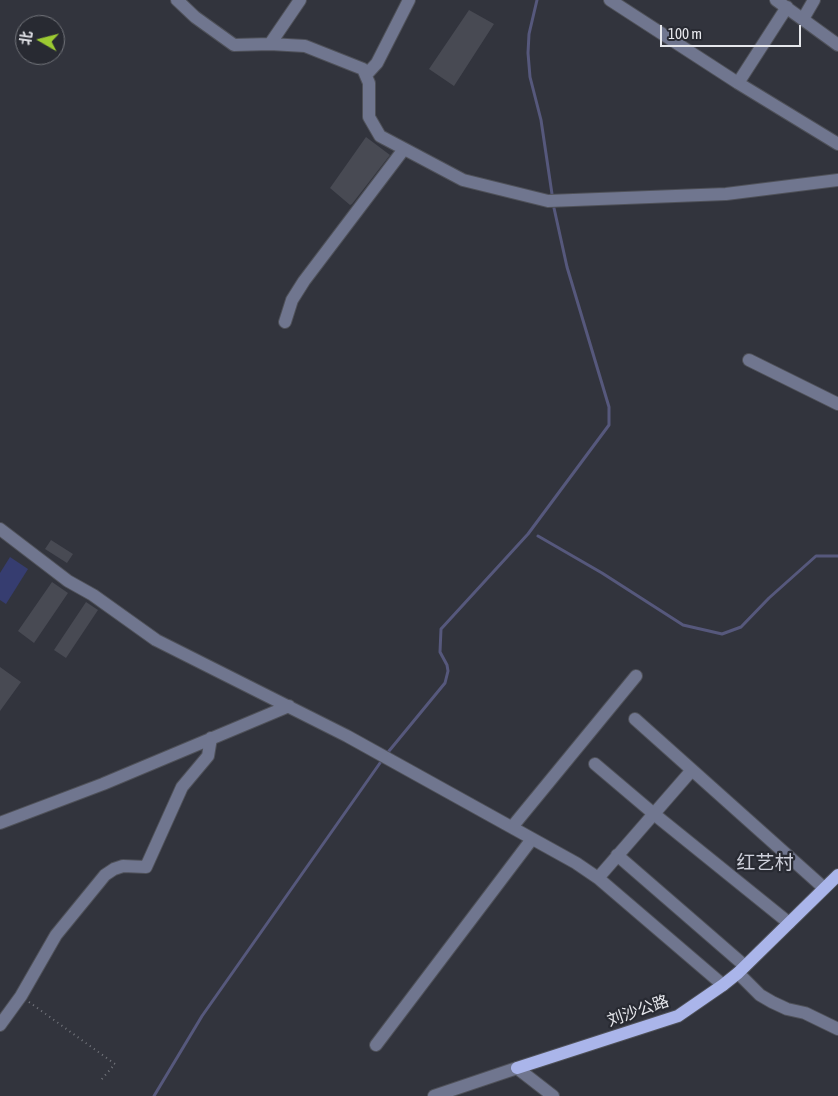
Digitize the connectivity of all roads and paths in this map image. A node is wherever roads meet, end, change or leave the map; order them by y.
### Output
1 (177, 0) edge
2 (300, 0) edge
3 (408, 0) edge
4 (610, 0) edge
5 (814, 0) edge
6 (782, 4) edge
7 (803, 19) junction
8 (270, 44) junction
9 (838, 45) edge
10 (366, 75) junction
11 (738, 83) junction
12 (838, 144) edge
13 (404, 149) junction
14 (838, 180) edge
15 (285, 322) dead end
16 (749, 360) dead end
17 (838, 404) edge
18 (0, 529) edge
19 (636, 676) dead end
20 (289, 706) junction
21 (635, 719) dead end
22 (211, 738) junction
23 (596, 764) dead end
24 (692, 770) junction
25 (654, 814) junction
26 (0, 823) edge
27 (512, 827) junction
28 (532, 839) junction
29 (618, 855) junction
30 (838, 875) edge
31 (598, 878) junction
32 (824, 888) junction
33 (789, 923) junction
34 (741, 969) junction
35 (723, 985) junction
36 (21, 996) junction
37 (0, 1025) edge
38 (838, 1029) edge
39 (376, 1045) dead end
40 (518, 1068) junction
41 (101, 1080) dead end
42 (434, 1096) edge
43 (553, 1096) edge

1 - 8 street
2 - 8 street
3 - 10 street
4 - 11 street
5 - 7 street
6 - 7 street
6 - 11 street
7 - 9 street
8 - 10 street
10 - 13 street
11 - 12 street
13 - 14 street
13 - 15 street
16 - 17 street
18 - 20 street
19 - 27 street
20 - 22 street
20 - 27 street
21 - 24 street
22 - 26 street
22 - 36 street
23 - 25 street
24 - 25 street
24 - 32 street
25 - 29 street
25 - 33 street
27 - 28 street
28 - 31 street
28 - 39 street
29 - 31 street
29 - 34 street
30 - 32 main road, 刘沙公路
31 - 35 street
32 - 33 main road, 刘沙公路
33 - 34 main road, 刘沙公路
34 - 35 main road, 刘沙公路
34 - 38 street
35 - 40 main road, 刘沙公路
36 - 37 street
36 - 41 path
40 - 42 street, 刘沙公路
40 - 43 street

